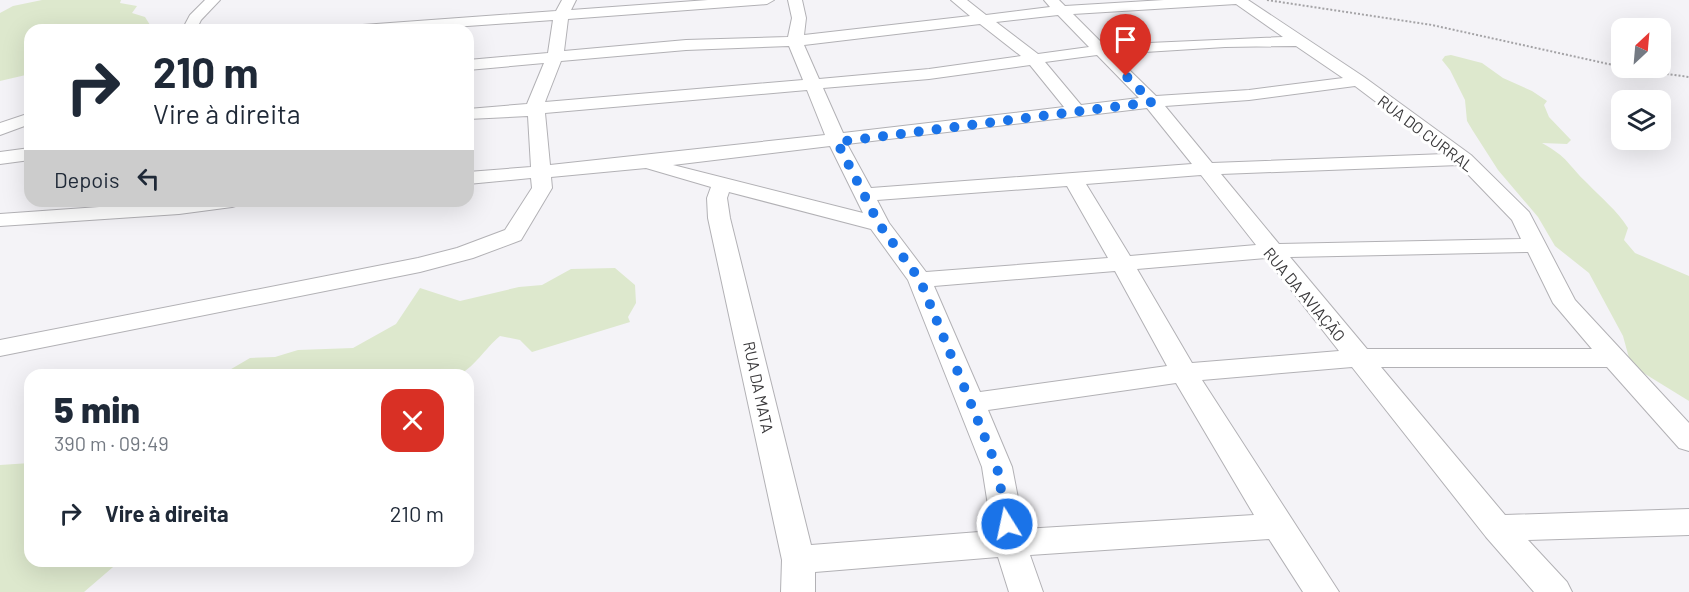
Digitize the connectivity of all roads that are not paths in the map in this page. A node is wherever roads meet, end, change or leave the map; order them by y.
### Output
1 (213, 0) edge
2 (767, 0) edge
3 (795, 0) edge
4 (957, 0) edge
5 (1239, 0) edge
6 (1133, 3) edge
7 (1057, 5) edge
8 (565, 7) edge
9 (983, 19) junction
10 (192, 24) edge
11 (405, 24) edge
12 (795, 41) junction
13 (1299, 41) junction
14 (1100, 50) junction
15 (554, 57) junction
16 (1034, 59) junction
17 (474, 64) edge
18 (1358, 81) junction
19 (814, 84) junction
20 (1152, 102) junction
21 (534, 108) junction
22 (1076, 111) junction
23 (474, 113) edge
24 (24, 120) edge
25 (0, 129) edge
26 (837, 142) junction
27 (24, 155) edge
28 (0, 158) edge
29 (1464, 159) junction
30 (640, 163) junction
31 (1206, 169) junction
32 (540, 171) junction
33 (474, 177) edge
34 (1073, 179) junction
35 (722, 183) junction
36 (864, 195) junction
37 (186, 207) edge
38 (0, 220) edge
39 (879, 224) junction
40 (1536, 244) junction
41 (1270, 251) junction
42 (1125, 263) junction
43 (920, 280) junction
44 (0, 348) edge
45 (1612, 357) junction
46 (1358, 358) junction
47 (1184, 373) junction
48 (970, 403) junction
49 (1689, 441) edge
50 (1689, 522) edge
51 (1277, 526) junction
52 (1497, 528) junction
53 (1010, 543) junction
54 (798, 560) junction
55 (798, 592) edge
56 (1026, 592) edge
57 (1322, 592) edge
58 (1555, 592) edge

1 - 10 street
2 - 8 street
3 - 12 street
4 - 9 street
5 - 6 street
5 - 13 street, RUA DO CURRAL
6 - 7 street
7 - 9 street
7 - 14 street, RUA DA AVIAÇÃO
8 - 11 street
8 - 15 street
9 - 12 street
9 - 16 street
12 - 15 street
12 - 19 street
13 - 14 street
13 - 18 street, RUA DO CURRAL
14 - 16 street
14 - 20 street, RUA DA AVIAÇÃO
15 - 17 street
15 - 21 street
16 - 19 street
16 - 22 street
18 - 20 street
18 - 29 street, RUA DO CURRAL
19 - 21 street
19 - 26 street
20 - 22 street
20 - 31 street, RUA DA AVIAÇÃO
21 - 23 street
21 - 32 street
22 - 26 street
24 - 25 street
26 - 30 street
26 - 36 street
27 - 28 street
29 - 31 street
29 - 40 street, RUA DO CURRAL
30 - 32 street
30 - 35 street
31 - 34 street
31 - 41 street, RUA DA AVIAÇÃO
32 - 33 street
32 - 44 street
34 - 36 street
34 - 42 street
35 - 39 street
35 - 54 street, RUA DA MATA
36 - 39 street
37 - 38 street
39 - 43 street
40 - 41 street
40 - 45 street, RUA DO CURRAL
41 - 42 street
41 - 46 street, RUA DA AVIAÇÃO
42 - 43 street
42 - 47 street
43 - 48 street
45 - 46 street
45 - 49 street, RUA DO CURRAL
46 - 47 street
46 - 52 street, RUA DA AVIAÇÃO
47 - 48 street
47 - 51 street
48 - 53 street
50 - 52 street
51 - 53 street
51 - 57 street
52 - 58 street, RUA DA AVIAÇÃO
53 - 54 street
53 - 56 street
54 - 55 street, RUA DA MATA

